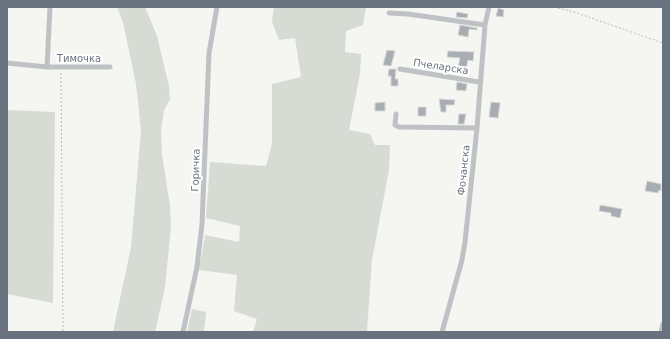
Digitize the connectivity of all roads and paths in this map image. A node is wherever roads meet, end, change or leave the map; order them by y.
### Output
1 (50, 7) edge
2 (217, 7) edge
3 (488, 7) edge
4 (554, 7) edge
5 (389, 13) dead end
6 (485, 25) junction
7 (663, 43) edge
8 (7, 63) edge
9 (47, 67) junction
10 (61, 67) junction
11 (110, 67) dead end
12 (400, 69) dead end
13 (480, 82) junction
14 (396, 114) dead end
15 (477, 128) junction
16 (663, 324) edge
17 (63, 332) edge
18 (182, 332) edge
19 (442, 332) edge
20 (661, 332) edge

1 - 9 street, Тимочка
2 - 18 street, Горичка
3 - 6 street, Фочанска
4 - 7 path
5 - 6 street
6 - 13 street, Фочанска
8 - 9 street, Тимочка
9 - 10 street, Тимочка
10 - 11 street, Тимочка
10 - 17 path
12 - 13 street, Пчеларска
13 - 15 street, Фочанска
14 - 15 street
15 - 19 street, Фочанска
16 - 20 street

